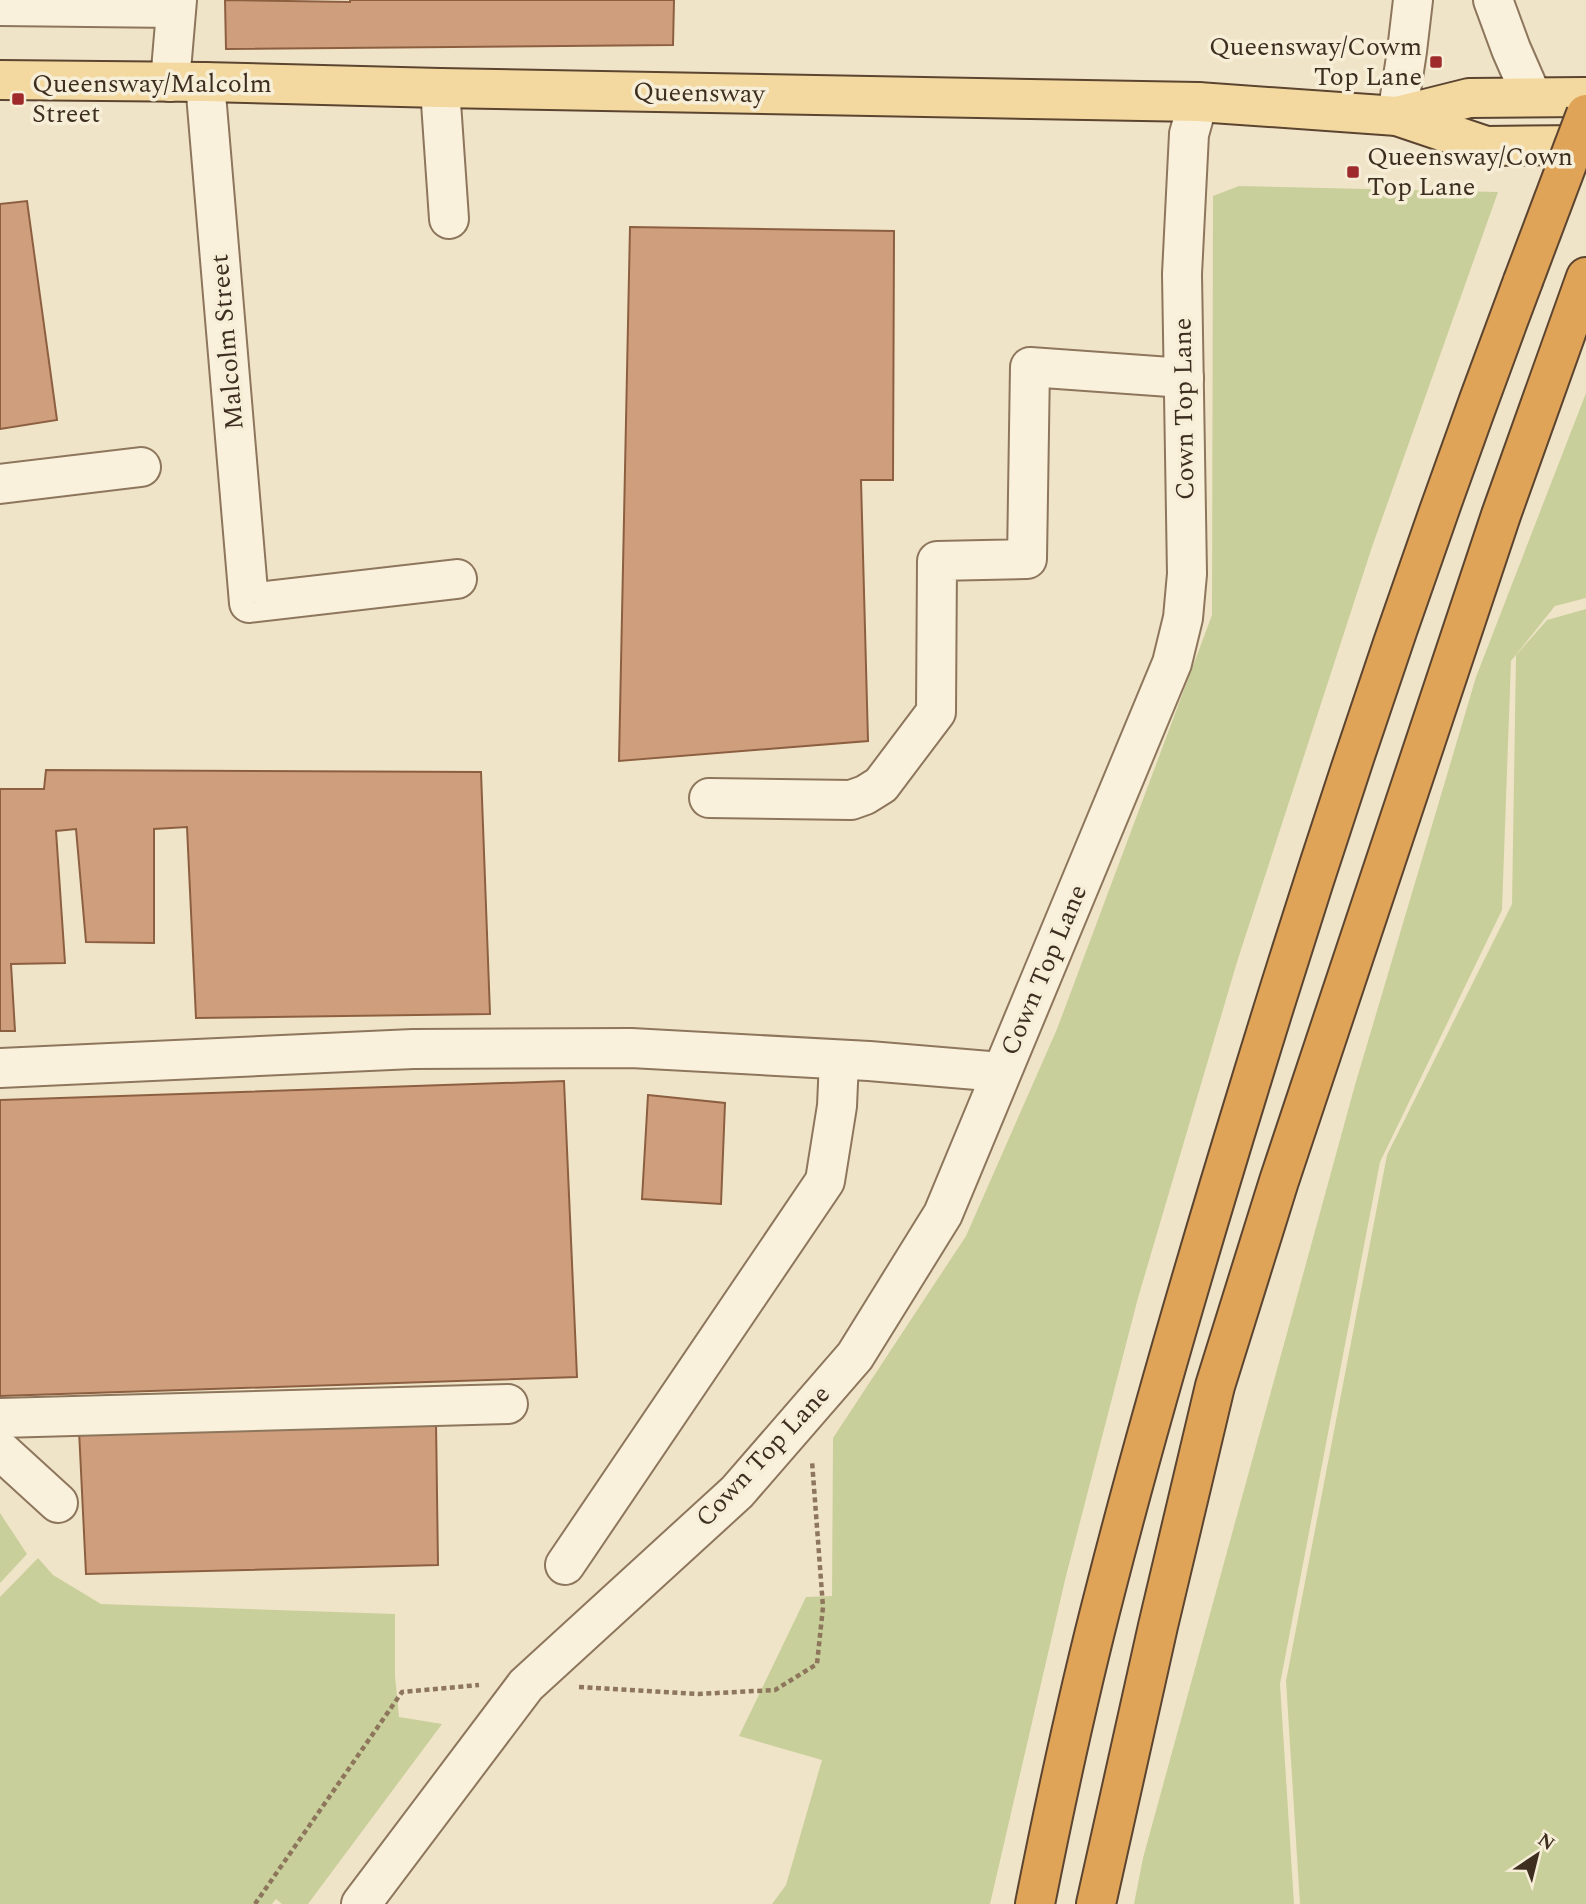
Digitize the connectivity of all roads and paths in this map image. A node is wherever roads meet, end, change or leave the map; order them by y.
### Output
1 (1413, 0) edge
2 (1493, 0) edge
3 (177, 4) edge
4 (0, 6) edge
5 (0, 80) edge
6 (188, 82) junction
7 (440, 88) junction
8 (1532, 97) junction
9 (1586, 97) edge
10 (1198, 102) junction
11 (1586, 114) edge
12 (1397, 116) junction
13 (1586, 145) edge
14 (449, 219) dead end
15 (1584, 282) edge
16 (1184, 378) junction
17 (141, 467) dead end
18 (0, 484) edge
19 (457, 579) dead end
20 (709, 798) dead end
21 (839, 1060) junction
22 (0, 1069) edge
23 (1001, 1072) junction
24 (508, 1404) dead end
25 (809, 1410) junction
26 (0, 1418) edge
27 (0, 1450) edge
28 (58, 1503) dead end
29 (565, 1565) dead end
30 (526, 1685) junction
31 (255, 1904) edge
32 (361, 1904) edge
33 (1035, 1904) edge
34 (1096, 1904) edge

1 - 12 street
2 - 8 street
3 - 4 street
3 - 6 street, Malcolm Street
5 - 6 main road, Queensway
6 - 7 main road, Queensway
6 - 19 street, Malcolm Street
7 - 10 main road, Queensway
7 - 14 street
8 - 9 main road, Queensway
8 - 12 main road, Queensway
10 - 12 main road, Queensway
10 - 16 street, Cown Top Lane
11 - 33 highway, bridge
12 - 13 main road, Queensway
15 - 34 highway
16 - 20 street
16 - 23 street, Cown Top Lane
17 - 18 street
21 - 22 street
21 - 23 street
21 - 29 street
23 - 25 street, Cown Top Lane
24 - 26 street
25 - 30 street, Cown Top Lane
25 - 30 path
27 - 28 street
30 - 31 path
30 - 32 street, Cown Top Lane

